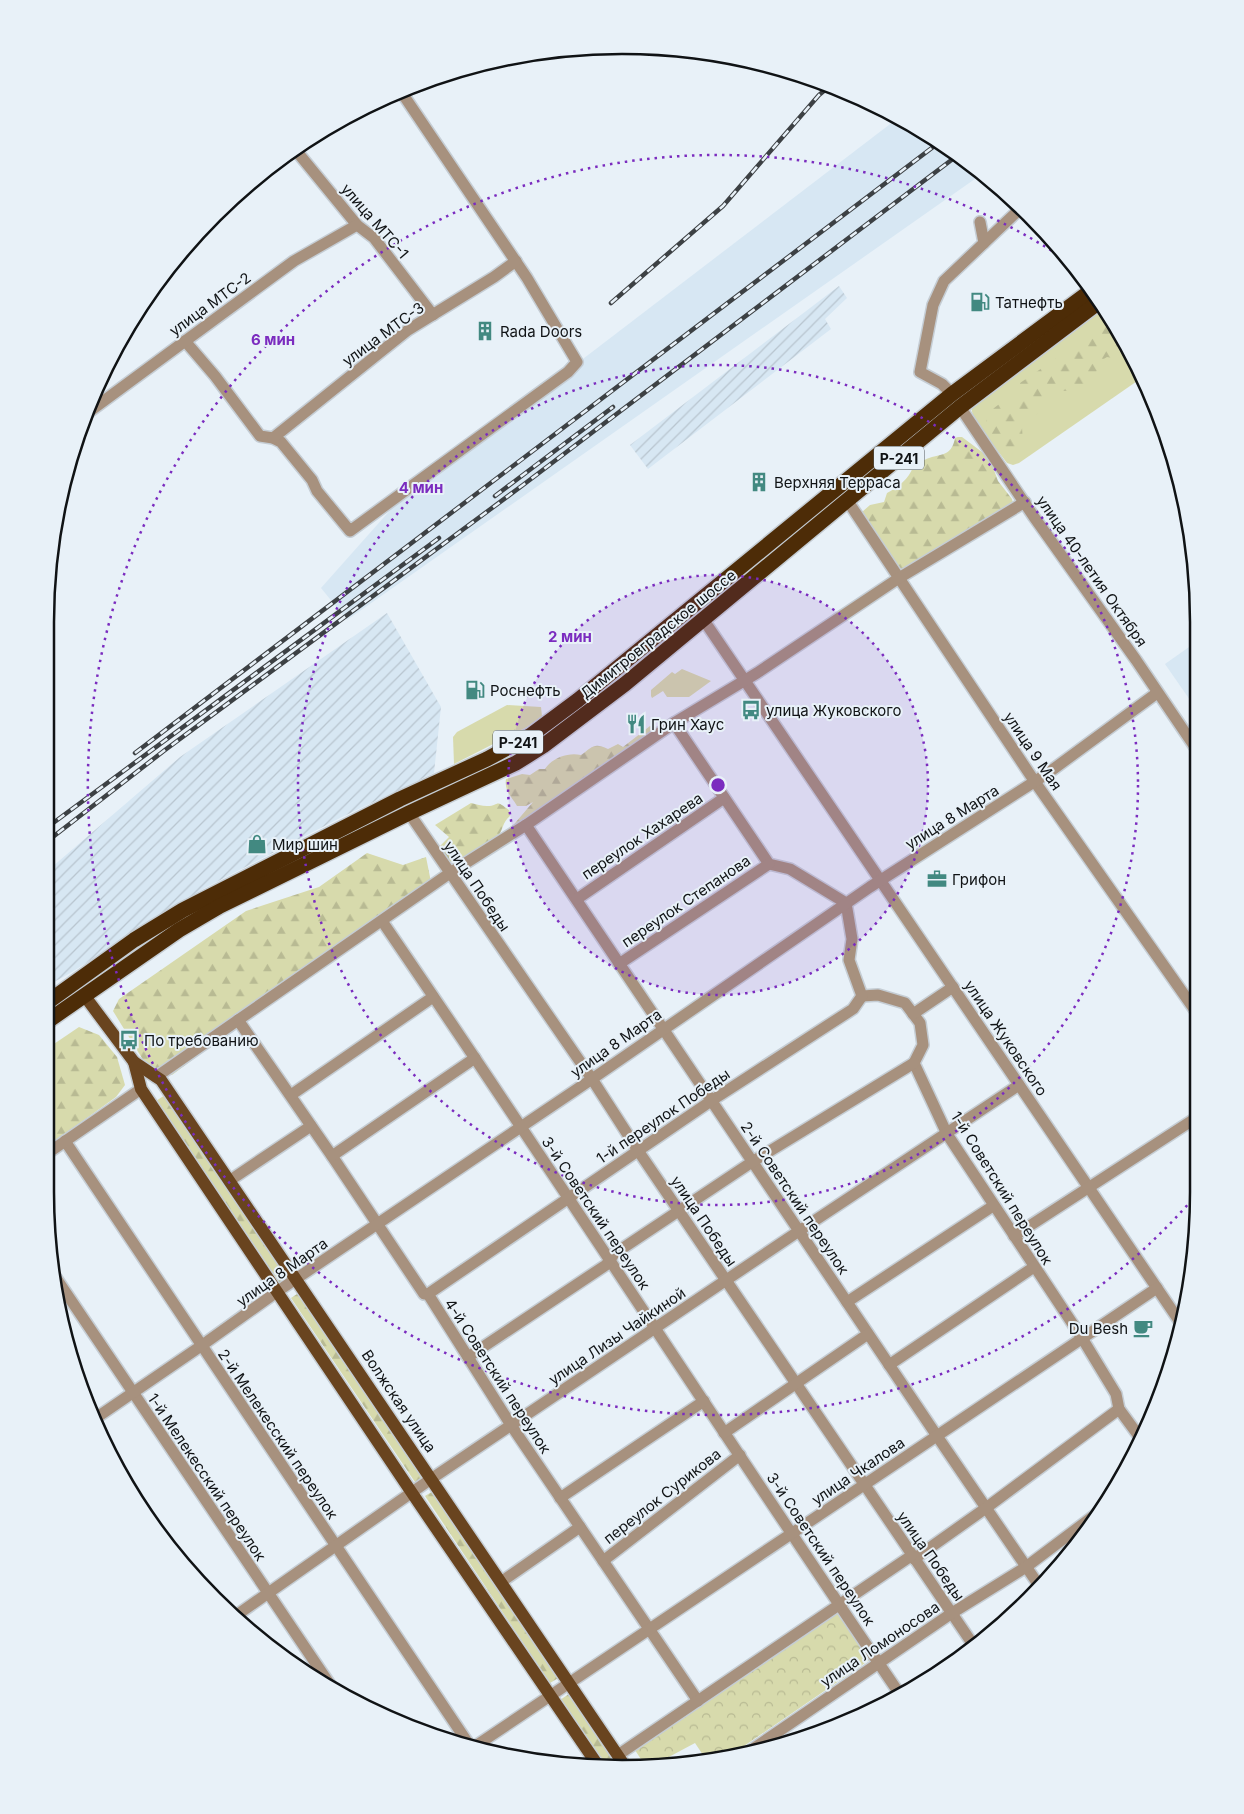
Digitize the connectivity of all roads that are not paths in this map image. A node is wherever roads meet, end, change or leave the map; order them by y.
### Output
1 (405, 97) edge
2 (299, 155) edge
3 (1016, 213) edge
4 (980, 222) dead end
5 (357, 225) junction
6 (984, 243) junction
7 (516, 261) junction
8 (1086, 295) edge
9 (1094, 305) edge
10 (432, 315) junction
11 (184, 342) junction
12 (952, 395) junction
13 (97, 406) edge
14 (273, 438) junction
15 (847, 500) junction
16 (1025, 502) junction
17 (899, 578) junction
18 (693, 605) junction
19 (703, 619) junction
20 (745, 681) junction
21 (1158, 693) junction
22 (674, 723) junction
23 (1190, 740) edge
24 (1035, 782) junction
25 (724, 798) junction
26 (409, 812) junction
27 (526, 825) junction
28 (769, 864) junction
29 (450, 873) junction
30 (880, 880) junction
31 (577, 900) junction
32 (846, 903) junction
33 (382, 922) junction
34 (619, 964) junction
35 (75, 982) junction
36 (952, 987) junction
37 (84, 995) junction
38 (862, 996) junction
39 (54, 997) edge
40 (433, 997) junction
41 (1190, 1003) edge
42 (913, 1014) junction
43 (54, 1017) edge
44 (238, 1020) junction
45 (664, 1028) junction
46 (475, 1058) junction
47 (134, 1062) junction
48 (914, 1063) junction
49 (156, 1077) junction
50 (592, 1079) junction
51 (1019, 1085) junction
52 (141, 1089) junction
53 (290, 1095) junction
54 (711, 1101) junction
55 (1190, 1122) edge
56 (312, 1126) junction
57 (521, 1126) junction
58 (947, 1134) junction
59 (65, 1141) junction
60 (54, 1149) edge
61 (638, 1152) junction
62 (332, 1156) junction
63 (752, 1162) junction
64 (229, 1181) junction
65 (1088, 1187) junction
66 (568, 1199) junction
67 (993, 1206) junction
68 (679, 1211) junction
69 (377, 1224) junction
70 (799, 1231) junction
71 (1014, 1236) junction
72 (610, 1260) junction
73 (1034, 1267) junction
74 (296, 1280) junction
75 (726, 1281) junction
76 (63, 1288) edge
77 (1157, 1288) junction
78 (278, 1291) junction
79 (428, 1294) junction
80 (847, 1302) junction
81 (1176, 1316) edge
82 (655, 1328) junction
83 (868, 1334) junction
84 (1082, 1338) junction
85 (201, 1346) junction
86 (468, 1357) junction
87 (888, 1365) junction
88 (795, 1384) junction
89 (133, 1393) junction
90 (704, 1401) junction
91 (1119, 1409) junction
92 (100, 1415) edge
93 (511, 1426) junction
94 (724, 1432) junction
95 (1136, 1433) edge
96 (937, 1436) junction
97 (740, 1455) junction
98 (431, 1480) junction
99 (864, 1485) junction
100 (412, 1493) junction
101 (560, 1498) junction
102 (986, 1508) junction
103 (1082, 1526) edge
104 (580, 1527) junction
105 (792, 1533) junction
106 (336, 1546) junction
107 (913, 1558) junction
108 (603, 1561) junction
109 (1026, 1567) junction
110 (1036, 1581) edge
111 (500, 1582) junction
112 (267, 1594) junction
113 (840, 1605) junction
114 (240, 1613) edge
115 (952, 1613) junction
116 (649, 1629) junction
117 (971, 1641) edge
118 (878, 1663) junction
119 (323, 1675) edge
120 (569, 1683) junction
121 (896, 1689) edge
122 (550, 1696) junction
123 (698, 1701) junction
124 (465, 1738) edge
125 (481, 1742) edge
126 (765, 1742) edge
127 (618, 1755) junction
128 (593, 1759) edge
129 (621, 1760) edge

1 - 7 street
2 - 5 street, улица МТС-1
3 - 6 street
4 - 6 street
5 - 10 street, улица МТС-1
5 - 11 street, улица МТС-2
6 - 12 street
7 - 10 street, улица МТС-3
7 - 14 street
8 - 12 highway, Димитровградское шоссе / Р-241
9 - 12 highway, Димитровградское шоссе / Р-241
10 - 14 street, улица МТС-3
11 - 13 street, улица МТС-2
11 - 14 street
12 - 15 highway, Димитровградское шоссе / Р-241
12 - 16 street, улица 40-летия Октября
12 - 18 highway, Димитровградское шоссе / Р-241
15 - 17 street, улица 9 Мая
15 - 19 highway, Димитровградское шоссе / Р-241
16 - 17 street
16 - 21 street, улица 40-летия Октября
17 - 20 street
17 - 24 street, улица 9 Мая
18 - 19 highway
18 - 35 highway, Димитровградское шоссе / Р-241
19 - 20 street, улица Жуковского
19 - 26 highway, Димитровградское шоссе / Р-241
20 - 22 street
20 - 30 street, улица Жуковского
21 - 23 street, улица 40-летия Октября
21 - 24 street, улица 8 Марта
22 - 25 street
22 - 27 street
24 - 30 street, улица 8 Марта
24 - 41 street, улица 9 Мая
25 - 28 street
25 - 31 street, переулок Хахарева
26 - 29 street, улица Победы
26 - 37 highway, Димитровградское шоссе / Р-241
27 - 29 street
27 - 31 street, 2-й Советский переулок
28 - 32 street
28 - 34 street, переулок Степанова
29 - 33 street
29 - 50 street, улица Победы
30 - 32 street, улица 8 Марта
30 - 36 street, улица Жуковского
31 - 34 street, 2-й Советский переулок
32 - 38 street
32 - 45 street, улица 8 Марта
33 - 40 street, 3-й Советский переулок
33 - 44 street
34 - 45 street, 2-й Советский переулок
35 - 37 highway, Волжская улица
35 - 39 highway, Димитровградское шоссе / Р-241
36 - 42 street
36 - 51 street, улица Жуковского
37 - 43 highway, Димитровградское шоссе / Р-241
37 - 47 main road, Волжская улица
38 - 42 street
38 - 54 street, 1-й переулок Победы
40 - 46 street, 3-й Советский переулок
40 - 53 street
42 - 48 street
44 - 49 street
44 - 53 street, 4-й Советский переулок
45 - 50 street, улица 8 Марта
45 - 54 street, 2-й Советский переулок
46 - 57 street, 3-й Советский переулок
46 - 62 street
47 - 49 main road, Волжская улица
47 - 52 main road, Волжская улица
48 - 58 street, 1-й Советский переулок
48 - 63 street
49 - 64 main road, Волжская улица
50 - 57 street, улица 8 Марта
50 - 61 street, улица Победы
51 - 58 street, улица Лизы Чайкиной
51 - 65 street, улица Жуковского
52 - 59 street
52 - 78 main road, Волжская улица
53 - 56 street, 4-й Советский переулок
54 - 61 street, 1-й переулок Победы
54 - 63 street, 2-й Советский переулок
55 - 65 street
56 - 62 street, 4-й Советский переулок
56 - 64 street
57 - 66 street, 3-й Советский переулок
57 - 69 street, улица 8 Марта
58 - 67 street, 1-й Советский переулок
58 - 70 street, улица Лизы Чайкиной
59 - 60 street
59 - 85 street, 2-й Мелекесский переулок
61 - 66 street, 1-й переулок Победы
61 - 68 street, улица Победы
62 - 69 street, 4-й Советский переулок
63 - 68 street
63 - 70 street, 2-й Советский переулок
64 - 74 main road, Волжская улица
65 - 71 street
65 - 77 street, улица Жуковского
66 - 72 street, 3-й Советский переулок
66 - 79 street, 1-й переулок Победы
67 - 71 street, 1-й Советский переулок
67 - 80 street
68 - 72 street
68 - 75 street, улица Победы
69 - 74 street, улица 8 Марта
69 - 79 street, 4-й Советский переулок
70 - 75 street, улица Лизы Чайкиной
70 - 80 street, 2-й Советский переулок
71 - 73 street, 1-й Советский переулок
72 - 82 street, 3-й Советский переулок
72 - 86 street
73 - 84 street, 1-й Советский переулок
73 - 87 street
74 - 78 street, улица 8 Марта
74 - 98 main road, Волжская улица
75 - 82 street, улица Лизы Чайкиной
75 - 88 street, улица Победы
76 - 89 street, 1-й Мелекесский переулок
77 - 81 street, улица Жуковского
77 - 84 street, улица Чкалова
78 - 85 street, улица 8 Марта
78 - 100 main road, Волжская улица
79 - 86 street, 4-й Советский переулок
80 - 83 street, 2-й Советский переулок
82 - 90 street, 3-й Советский переулок
82 - 93 street, улица Лизы Чайкиной
83 - 87 street, 2-й Советский переулок
83 - 88 street
84 - 91 street, 1-й Советский переулок
84 - 96 street, улица Чкалова
85 - 89 street, улица 8 Марта
85 - 106 street, 2-й Мелекесский переулок
86 - 93 street, 4-й Советский переулок
87 - 96 street, 2-й Советский переулок
88 - 94 street
88 - 99 street, улица Победы
89 - 92 street, улица 8 Марта
89 - 112 street, 1-й Мелекесский переулок
90 - 94 street, 3-й Советский переулок
90 - 101 street
91 - 95 street, 1-й Советский переулок
91 - 102 street
93 - 98 street, улица Лизы Чайкиной
93 - 101 street, 4-й Советский переулок
94 - 97 street, 3-й Советский переулок
96 - 99 street, улица Чкалова
96 - 102 street, 2-й Советский переулок
97 - 105 street, 3-й Советский переулок
97 - 108 street, переулок Сурикова
98 - 100 street, улица Лизы Чайкиной
98 - 111 main road, Волжская улица
99 - 105 street, улица Чкалова
99 - 107 street, улица Победы
100 - 106 street, улица Лизы Чайкиной
100 - 122 main road, Волжская улица
101 - 104 street, 4-й Советский переулок
102 - 107 street
102 - 109 street, 2-й Советский переулок
103 - 109 street, улица Ломоносова
104 - 108 street, 4-й Советский переулок
104 - 111 street
105 - 113 street, 3-й Советский переулок
105 - 116 street, улица Чкалова
106 - 112 street, улица Лизы Чайкиной
106 - 124 street, 2-й Мелекесский переулок
107 - 113 street
107 - 115 street, улица Победы
108 - 116 street, 4-й Советский переулок
109 - 110 street, 2-й Советский переулок
109 - 115 street, улица Ломоносова
111 - 120 main road, Волжская улица
112 - 114 street, улица Лизы Чайкиной
112 - 119 street, 1-й Мелекесский переулок
113 - 118 street, 3-й Советский переулок
113 - 123 street
115 - 117 street, улица Победы
115 - 118 street, улица Ломоносова
116 - 120 street, улица Чкалова
116 - 123 street, 4-й Советский переулок
118 - 121 street, 3-й Советский переулок
118 - 126 street, улица Ломоносова
120 - 122 street, улица Чкалова
120 - 127 main road, Волжская улица
122 - 125 street, улица Чкалова
122 - 128 main road, Волжская улица
123 - 127 street
127 - 129 main road, Волжская улица

